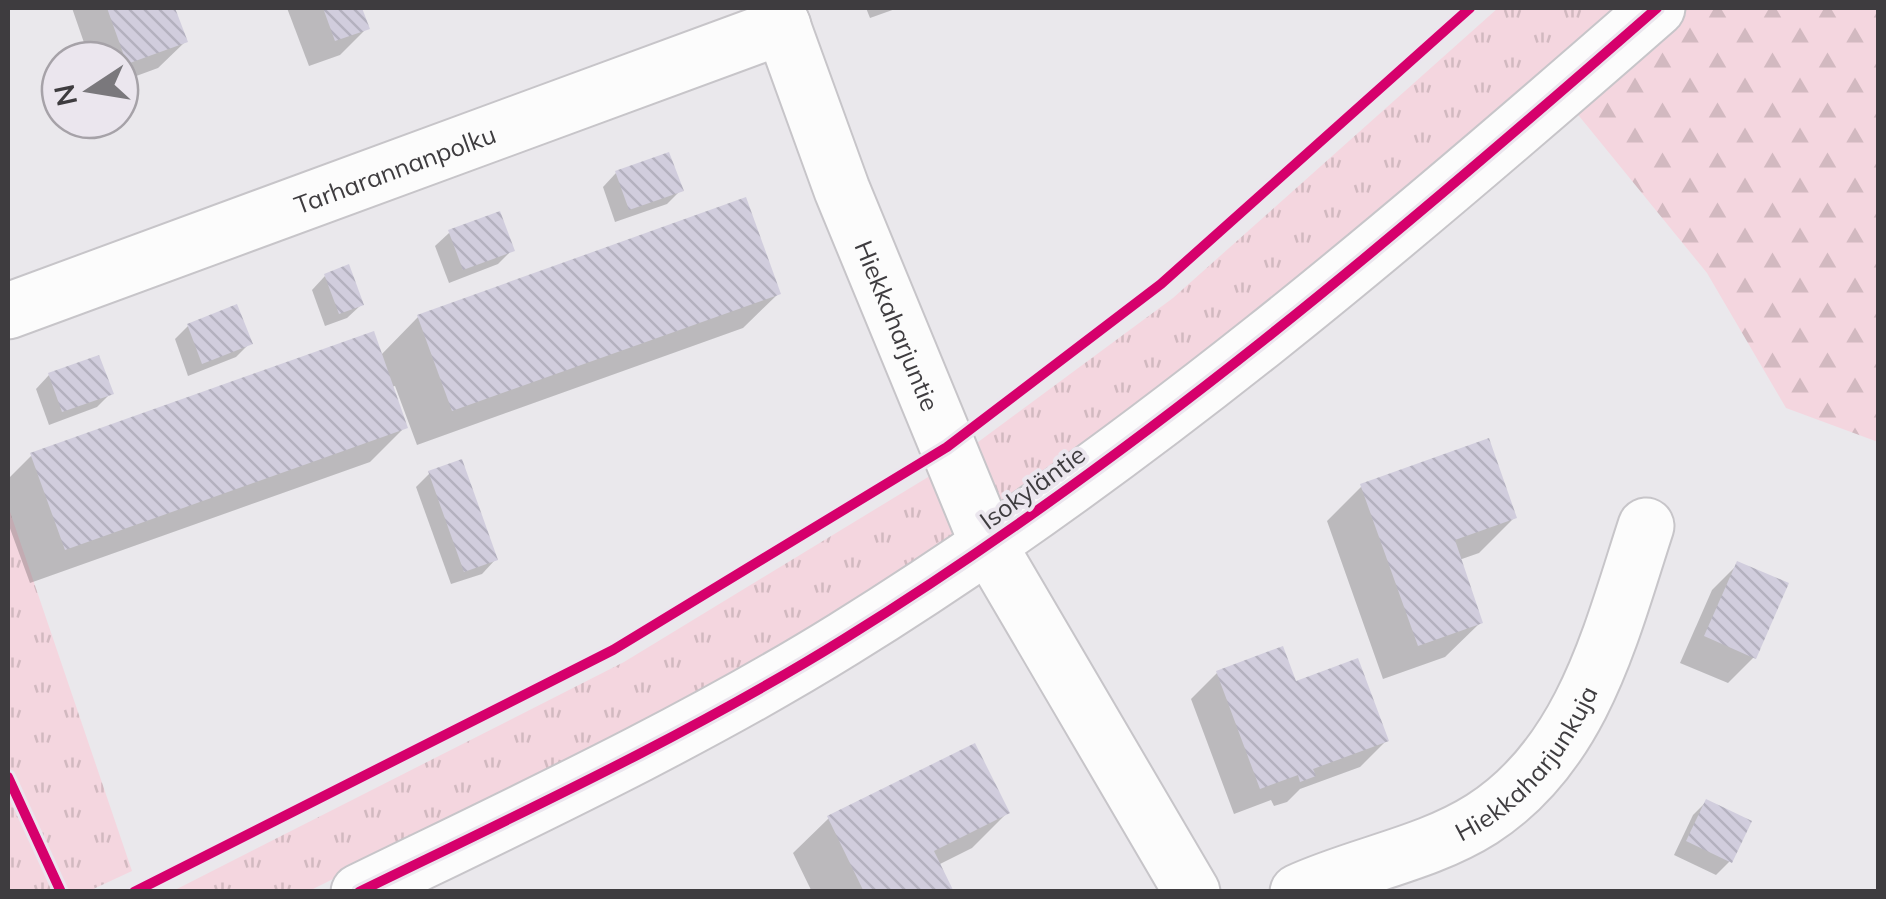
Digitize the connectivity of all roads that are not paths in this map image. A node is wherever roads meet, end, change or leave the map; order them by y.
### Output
1 (1656, 8) edge
2 (780, 17) edge
3 (8, 311) edge
4 (1646, 526) dead end
5 (988, 544) junction
6 (360, 892) edge
7 (1192, 892) edge
8 (1298, 892) edge

1 - 5 street, Isokyläntie
2 - 3 street, Tarharannanpolku
2 - 5 street, Hiekkaharjuntie
4 - 8 street, Hiekkaharjunkuja
5 - 6 street, Isokyläntie
5 - 7 street, Hiekkaharjuntie

